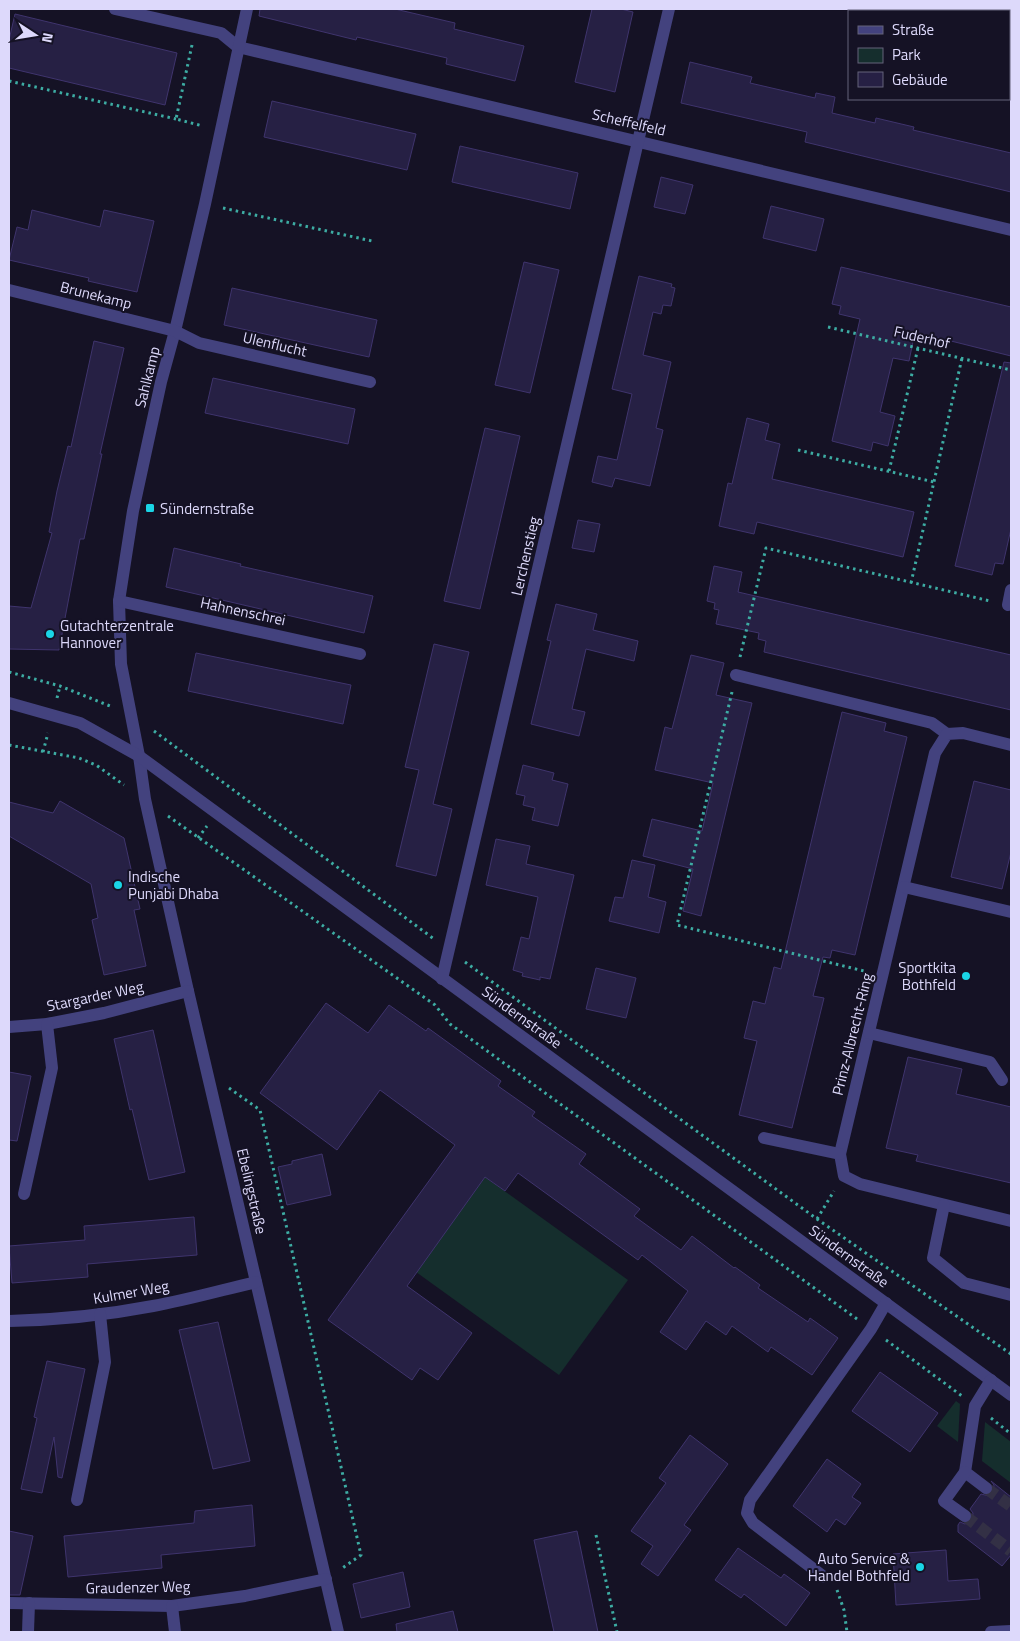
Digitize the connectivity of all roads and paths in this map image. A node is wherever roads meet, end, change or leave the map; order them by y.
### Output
1 (115, 9) edge
2 (246, 9) edge
3 (669, 9) edge
4 (196, 27) junction
5 (238, 47) junction
6 (9, 81) edge
7 (176, 119) junction
8 (221, 130) junction
9 (638, 141) junction
10 (205, 204) junction
11 (1011, 230) edge
12 (372, 241) dead end
13 (9, 290) edge
14 (828, 327) dead end
15 (175, 331) junction
16 (918, 348) junction
17 (962, 358) junction
18 (1011, 370) edge
19 (370, 382) dead end
20 (798, 450) dead end
21 (889, 471) junction
22 (934, 482) junction
23 (911, 583) junction
24 (1010, 595) edge
25 (118, 601) junction
26 (360, 654) dead end
27 (9, 672) edge
28 (736, 675) junction
29 (9, 703) edge
30 (130, 714) junction
31 (947, 734) junction
32 (1011, 744) edge
33 (9, 745) edge
34 (139, 756) junction
35 (145, 799) junction
36 (904, 888) junction
37 (1011, 912) edge
38 (449, 950) junction
39 (883, 976) junction
40 (442, 979) junction
41 (188, 991) junction
42 (47, 1024) junction
43 (9, 1027) edge
44 (869, 1033) junction
45 (208, 1074) junction
46 (1002, 1080) dead end
47 (764, 1138) dead end
48 (840, 1154) junction
49 (844, 1176) junction
50 (24, 1194) dead end
51 (944, 1206) junction
52 (817, 1219) junction
53 (1011, 1221) edge
54 (256, 1282) junction
55 (1011, 1295) edge
56 (886, 1304) junction
57 (100, 1314) junction
58 (9, 1321) edge
59 (872, 1329) junction
60 (1011, 1354) edge
61 (991, 1380) junction
62 (1011, 1395) edge
63 (975, 1406) junction
64 (1011, 1434) edge
65 (965, 1472) junction
66 (986, 1488) tunnel mouth
67 (77, 1500) dead end
68 (965, 1516) tunnel mouth
69 (596, 1535) dead end
70 (824, 1577) joint
71 (326, 1580) junction
72 (9, 1603) edge
73 (29, 1603) junction
74 (172, 1606) junction
75 (1011, 1631) edge
76 (28, 1632) edge
77 (174, 1632) edge
78 (338, 1632) edge
79 (617, 1632) edge
80 (846, 1632) edge
81 (991, 1632) edge

1 - 4 street
2 - 5 street, Sahlkamp
3 - 9 street, Lerchenstieg
4 - 5 street
4 - 7 path
5 - 8 street, Sahlkamp
5 - 9 street, Scheffelfeld
6 - 7 path
7 - 8 path
8 - 10 street, Sahlkamp
9 - 11 street, Scheffelfeld
9 - 38 street, Lerchenstieg
10 - 12 path
10 - 15 street, Sahlkamp
13 - 15 street, Brunekamp
14 - 16 path, Fuderhof
15 - 19 street, Ulenflucht
15 - 25 street, Sahlkamp
16 - 17 path, Fuderhof
16 - 21 path
17 - 18 path, Fuderhof
17 - 22 path
20 - 21 path
21 - 22 path
22 - 23 path
23 - 24 path
23 - 28 path
25 - 26 street, Hahnenschrei
25 - 30 street, Sahlkamp
27 - 30 path
28 - 31 street
28 - 39 path
29 - 34 street, Sündernstraße
30 - 34 street, Sahlkamp
30 - 38 path
31 - 32 street
31 - 36 street, Prinz-Albrecht-Ring
33 - 35 path
34 - 35 street, Ebelingstraße
34 - 40 street, Sündernstraße
35 - 41 street, Ebelingstraße
35 - 59 path
36 - 37 street
36 - 39 street, Prinz-Albrecht-Ring
38 - 40 street, Lerchenstieg
38 - 52 path
39 - 44 street, Prinz-Albrecht-Ring
40 - 56 street, Sündernstraße
41 - 42 street, Stargarder Weg
41 - 45 street, Ebelingstraße
42 - 43 street, Stargarder Weg
42 - 50 street
44 - 46 street
44 - 48 street, Prinz-Albrecht-Ring
45 - 54 street, Ebelingstraße
45 - 71 path
47 - 48 street
48 - 49 street, Prinz-Albrecht-Ring
49 - 51 street
49 - 52 path
51 - 53 street
51 - 55 street
52 - 60 path
54 - 57 street, Kulmer Weg
54 - 71 street, Ebelingstraße
56 - 59 street, Sündernstraße
56 - 61 street, Sündernstraße
57 - 58 street, Kulmer Weg
57 - 67 street
59 - 63 path
59 - 70 street, Sündernstraße
61 - 62 street, Sündernstraße
61 - 63 street
63 - 64 path
63 - 65 street
65 - 66 street
65 - 68 street
69 - 79 path
70 - 80 path
71 - 74 street, Graudenzer Weg
71 - 78 street, Ebelingstraße
72 - 73 street, Graudenzer Weg
73 - 74 street, Graudenzer Weg
73 - 76 street
74 - 77 street
75 - 81 street

